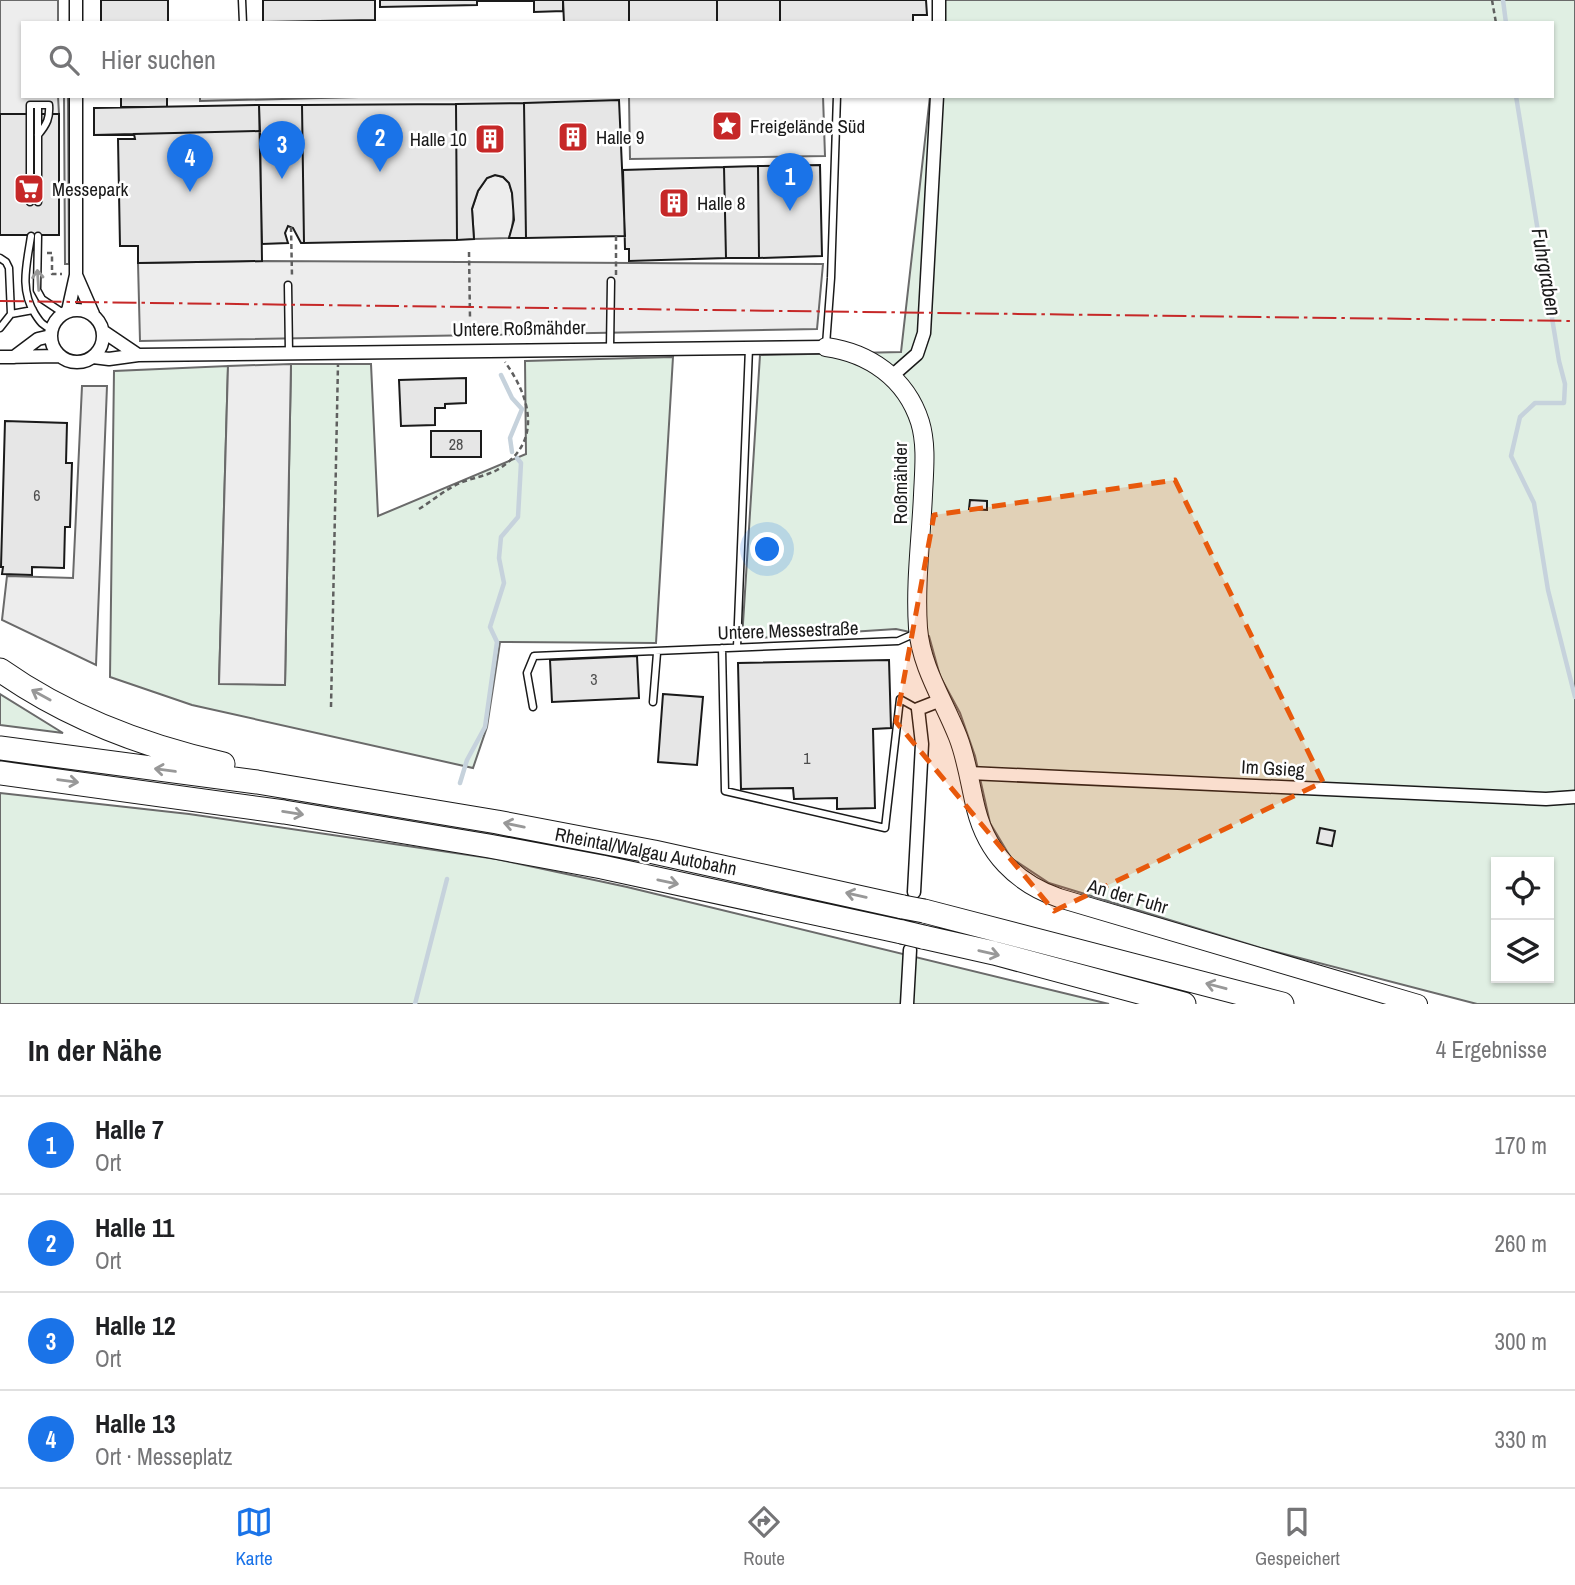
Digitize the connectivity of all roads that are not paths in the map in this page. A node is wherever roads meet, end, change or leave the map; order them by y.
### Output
1 (76, 0) edge
2 (242, 0) edge
3 (939, 0) edge
4 (76, 21) edge
5 (243, 21) edge
6 (939, 21) edge
7 (76, 98) edge
8 (837, 98) edge
9 (937, 98) edge
10 (38, 105) junction
11 (38, 135) junction
12 (0, 258) edge
13 (76, 275) junction
14 (611, 281) dead end
15 (288, 285) dead end
16 (33, 310) junction
17 (65, 312) junction
18 (11, 314) junction
19 (93, 314) junction
20 (0, 328) edge
21 (51, 332) junction
22 (104, 332) junction
23 (749, 346) junction
24 (826, 347) junction
25 (610, 348) junction
26 (289, 353) junction
27 (138, 355) junction
28 (60, 356) junction
29 (14, 357) junction
30 (93, 357) junction
31 (0, 358) edge
32 (892, 376) junction
33 (918, 632) junction
34 (737, 647) junction
35 (722, 648) junction
36 (657, 653) junction
37 (0, 670) edge
38 (941, 700) junction
39 (653, 702) dead end
40 (533, 707) dead end
41 (918, 709) junction
42 (0, 748) edge
43 (0, 773) edge
44 (969, 773) junction
45 (257, 782) junction
46 (1575, 797) edge
47 (914, 903) junction
48 (912, 940) junction
49 (907, 1004) edge
50 (1184, 1004) edge
51 (1282, 1004) edge
52 (1418, 1004) edge

1 - 4 street
2 - 5 lane
3 - 6 street
7 - 13 street
8 - 24 lane
9 - 32 street
10 - 11 lane
10 - 11 lane
10 - 11 lane
12 - 18 lane
13 - 17 street
13 - 19 street
14 - 25 lane
15 - 26 lane
17 -> 16 lane
16 - 18 lane
16 - 21 lane
17 - 19 street
17 - 21 street
18 - 20 lane
19 - 22 street
21 - 28 street
21 - 29 street
22 - 27 street
22 - 30 street
23 - 24 street, Untere Roßmähder
23 - 25 street, Untere Roßmähder
23 - 34 lane
24 - 32 main road, Untere Roßmähder
25 - 26 street, Untere Roßmähder
26 - 27 street, Untere Roßmähder
27 - 30 street, Untere Roßmähder
28 - 29 street
28 - 30 street
29 - 31 street
32 - 33 main road, Roßmähder
33 - 34 lane, Untere Messestraße
33 - 38 main road, Roßmähder
34 - 35 lane, Untere Messestraße
35 - 36 lane, Untere Messestraße
35 - 41 lane
36 - 39 lane
36 - 40 lane, Untere Messestraße
45 -> 37 highway
38 - 41 street
38 - 44 main road, An der Fuhr
41 - 47 street
45 -> 42 highway, Rheintal/Walgau Autobahn
43 -> 48 highway, Rheintal/Walgau Autobahn
44 - 46 street, Im Gsieg
44 - 52 main road, An der Fuhr
47 -> 45 highway, Rheintal/Walgau Autobahn
51 -> 47 highway, Rheintal/Walgau Autobahn
48 - 49 street
48 -> 50 highway, Rheintal/Walgau Autobahn

